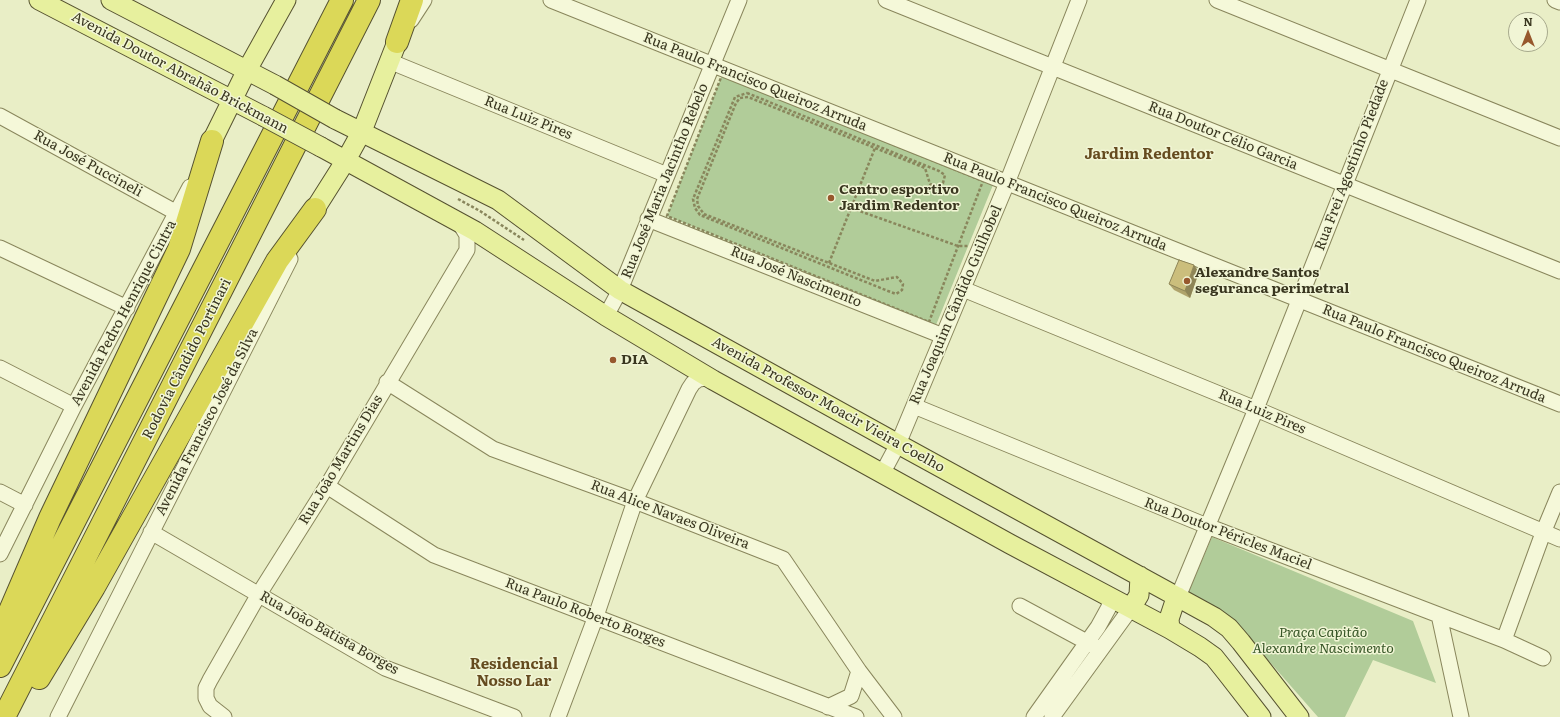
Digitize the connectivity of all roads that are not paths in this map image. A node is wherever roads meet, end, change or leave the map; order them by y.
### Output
1 (39, 0) edge
2 (111, 0) edge
3 (286, 0) edge
4 (342, 0) edge
5 (369, 0) edge
6 (412, 0) edge
7 (424, 0) edge
8 (551, 0) edge
9 (739, 0) edge
10 (886, 0) edge
11 (1079, 0) edge
12 (1217, 0) edge
13 (1418, 0) edge
14 (1555, 0) edge
15 (1560, 2) edge
16 (393, 52) junction
17 (712, 65) junction
18 (1052, 67) junction
19 (247, 70) junction
20 (1390, 70) junction
21 (233, 100) junction
22 (0, 116) edge
23 (362, 132) junction
24 (1560, 138) edge
25 (212, 141) joint
26 (346, 160) junction
27 (667, 175) junction
28 (1007, 183) junction
29 (1345, 185) junction
30 (315, 209) junction
31 (182, 218) junction
32 (648, 219) junction
33 (459, 222) junction
34 (0, 248) edge
35 (1560, 271) edge
36 (963, 289) junction
37 (620, 290) junction
38 (1299, 300) junction
39 (127, 308) junction
40 (606, 316) junction
41 (943, 336) junction
42 (0, 368) edge
43 (713, 380) junction
44 (387, 382) junction
45 (1560, 404) edge
46 (74, 406) junction
47 (914, 406) junction
48 (1256, 410) junction
49 (898, 444) junction
50 (882, 474) junction
51 (327, 486) junction
52 (0, 492) edge
53 (1560, 492) edge
54 (635, 501) junction
55 (25, 505) junction
56 (1207, 526) junction
57 (152, 532) junction
58 (1543, 533) junction
59 (1560, 539) edge
60 (0, 554) edge
61 (1140, 576) junction
62 (259, 594) junction
63 (1110, 597) junction
64 (1178, 597) junction
65 (1020, 606) dead end
66 (1132, 608) junction
67 (1439, 615) junction
68 (596, 616) junction
69 (1170, 629) junction
70 (0, 634) edge
71 (1504, 640) junction
72 (1094, 646) junction
73 (1543, 658) dead end
74 (0, 666) edge
75 (859, 671) junction
76 (828, 707) junction
77 (4, 717) edge
78 (11, 717) edge
79 (58, 717) edge
80 (224, 717) edge
81 (514, 717) edge
82 (558, 717) edge
83 (856, 717) edge
84 (894, 717) edge
85 (1034, 717) edge
86 (1052, 717) edge
87 (1261, 717) edge
88 (1299, 717) edge
89 (1461, 717) edge

1 - 21 main road, Avenida Doutor Abrahão Brickmann
2 - 19 main road
3 - 19 main road
4 - 74 highway, Rodovia Cândido Portinari
5 - 77 highway, Rodovia Cândido Portinari
6 - 16 highway
7 - 16 street
8 - 17 street, Rua Paulo Francisco Queiroz Arruda
9 - 17 street, Rua José Maria Jacintho Rebelo
10 - 18 street, Rua Doutor Célio Garcia
11 - 18 street, Rua Joaquim Cândido Guilhobel
12 - 20 street
13 - 20 street, Rua Frei Agostinho Piedade
14 - 15 street
16 - 23 main road, Avenida Francisco José da Silva
16 - 27 street, Rua Luiz Pires
17 - 27 street, Rua José Maria Jacintho Rebelo
17 - 28 street, Rua Paulo Francisco Queiroz Arruda
18 - 28 street, Rua Joaquim Cândido Guilhobel
18 - 29 street, Rua Doutor Célio Garcia
19 - 21 main road
19 - 23 main road, Avenida Professor Moacir Vieira Coelho, bridge
20 - 24 street
20 - 29 street, Rua Frei Agostinho Piedade
21 - 25 main road
21 - 26 main road, Avenida Doutor Abrahão Brickmann, bridge
22 - 31 street, Rua José Puccineli
23 - 26 main road, Avenida Francisco José da Silva
23 - 37 main road, Avenida Professor Moacir Vieira Coelho
25 - 31 highway
26 - 30 main road, Avenida Francisco José da Silva
26 - 33 main road
27 - 32 street, Rua José Maria Jacintho Rebelo
28 - 36 street, Rua Joaquim Cândido Guilhobel
28 - 38 street, Rua Paulo Francisco Queiroz Arruda
29 - 35 street, Rua Doutor Célio Garcia
29 - 38 street, Rua Frei Agostinho Piedade
30 - 57 street, Avenida Francisco José da Silva
30 - 78 highway
31 - 39 street, Avenida Pedro Henrique Cintra
31 - 70 highway
32 - 37 street, Rua José Maria Jacintho Rebelo
32 - 41 street, Rua José Nascimento
33 - 40 main road
33 - 44 street, Rua João Martins Dias
34 - 39 street
36 - 41 street, Rua Joaquim Cândido Guilhobel
36 - 48 street, Rua Luiz Pires
37 - 40 street, Rua José Maria Jacintho Rebelo
37 - 49 main road, Avenida Professor Moacir Vieira Coelho
38 - 45 street, Rua Paulo Francisco Queiroz Arruda
38 - 48 street, Rua Frei Agostinho Piedade
39 - 46 street, Avenida Pedro Henrique Cintra
40 - 43 main road
41 - 47 street, Rua Joaquim Cândido Guilhobel
42 - 46 street
43 - 50 main road
43 - 54 street
44 - 51 street, Rua João Martins Dias
44 - 54 street, Rua Alice Navaes Oliveira
46 - 55 street, Avenida Pedro Henrique Cintra
47 - 49 street, Rua Joaquim Cândido Guilhobel
47 - 56 street, Rua Doutor Péricles Maciel
48 - 56 street, Rua Frei Agostinho Piedade
48 - 58 street, Rua Luiz Pires
49 - 50 street, Rua Joaquim Cândido Guilhobel
49 - 61 main road, Avenida Professor Moacir Vieira Coelho
50 - 63 main road
51 - 62 street, Rua João Martins Dias
51 - 68 street, Rua Paulo Roberto Borges
52 - 55 street
53 - 58 street
54 - 68 street
54 - 75 street, Rua Alice Navaes Oliveira
55 - 60 street, Avenida Pedro Henrique Cintra
56 - 64 street, Rua Frei Agostinho Piedade
56 - 67 street, Rua Doutor Péricles Maciel
57 - 62 street, Rua João Batista Borges
57 - 79 street, Avenida Francisco José da Silva
58 - 59 street, Rua Luiz Pires
58 - 71 street
61 - 64 main road, Avenida Professor Moacir Vieira Coelho
61 - 66 main road
62 - 80 street, Rua João Martins Dias
62 - 81 street, Rua João Batista Borges
63 - 66 main road
63 - 72 street
64 - 69 main road
64 - 88 main road, Avenida Professor Moacir Vieira Coelho
65 - 72 street
66 - 69 main road
66 - 72 street
67 - 71 street, Rua Doutor Péricles Maciel
67 - 89 street
68 - 76 street, Rua Paulo Roberto Borges
68 - 82 street
69 - 87 main road
71 - 73 street, Rua Doutor Péricles Maciel
72 - 85 street
72 - 86 street
75 - 76 street
75 - 84 street, Rua Alice Navaes Oliveira
76 - 83 street, Rua Paulo Roberto Borges

